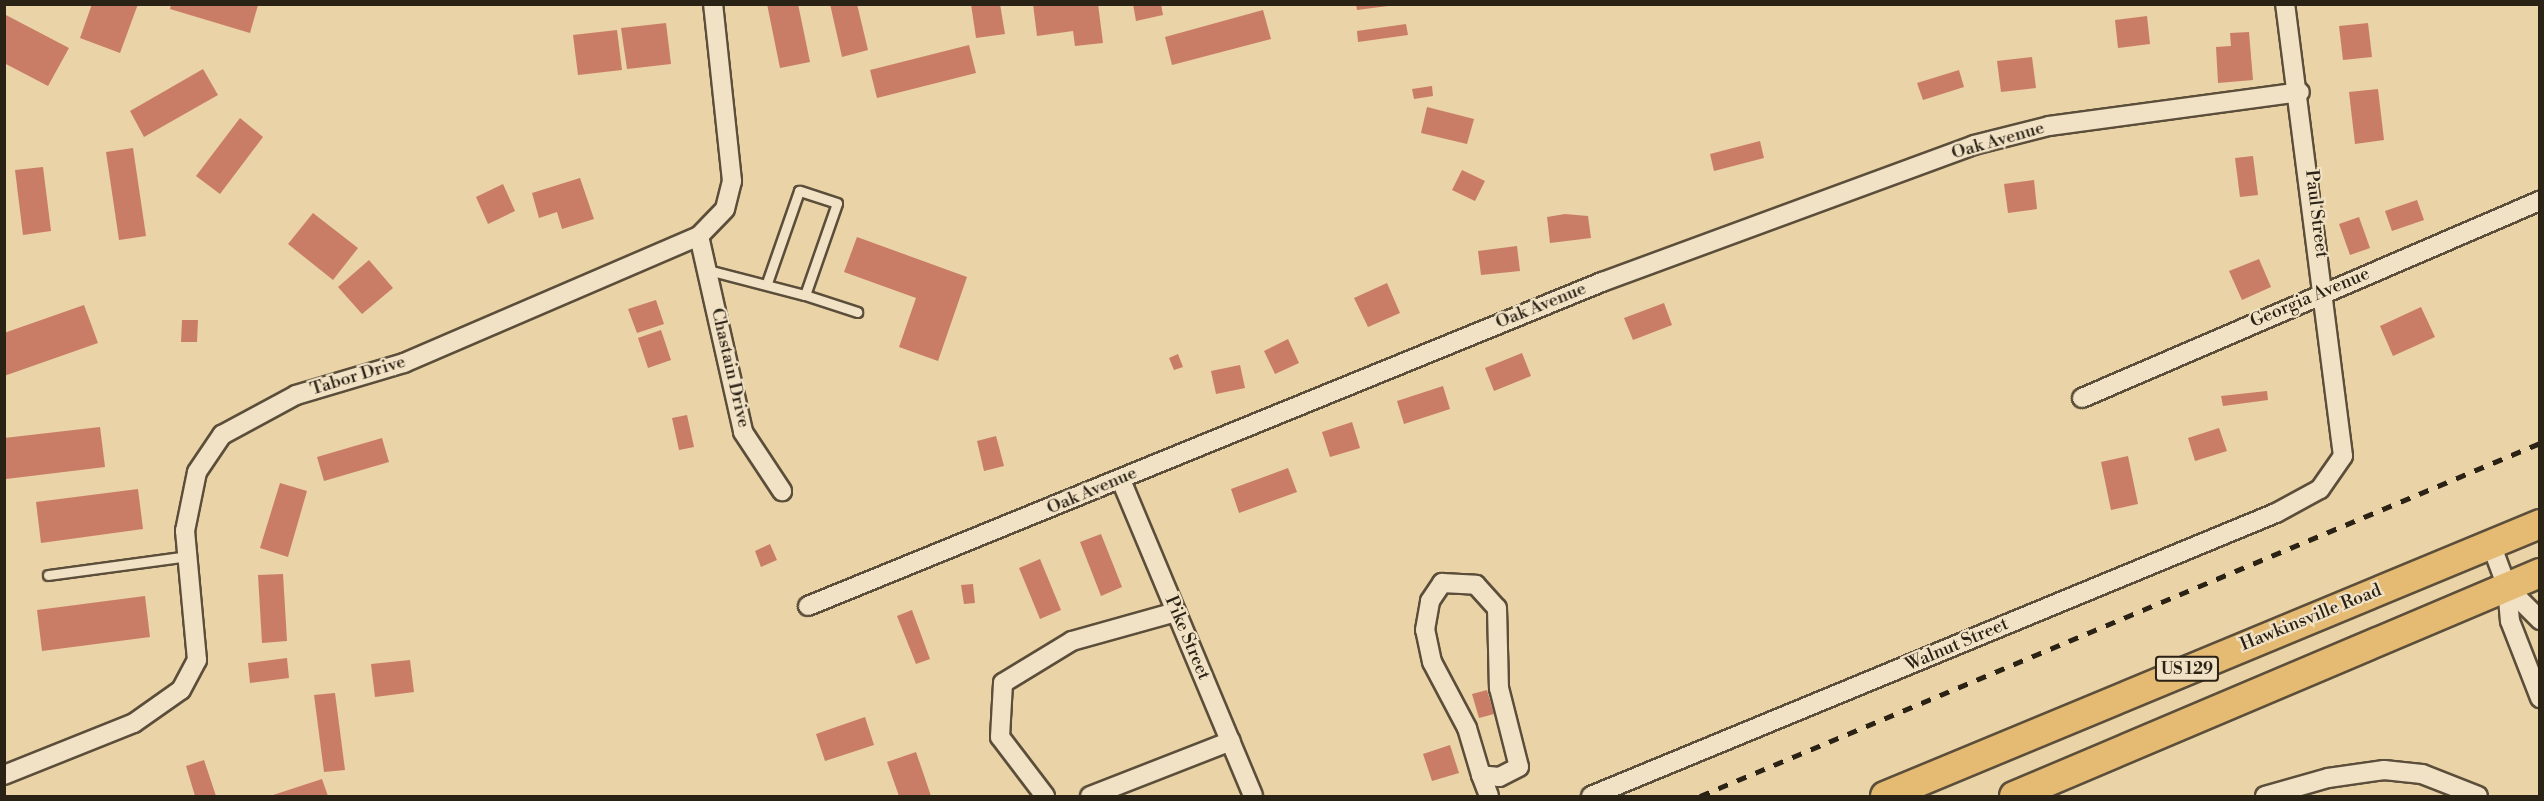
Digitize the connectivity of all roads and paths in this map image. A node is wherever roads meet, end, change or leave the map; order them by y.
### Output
1 (713, 4) edge
2 (2285, 4) edge
3 (2300, 92) junction
4 (2540, 201) edge
5 (699, 236) junction
6 (708, 270) junction
7 (767, 283) junction
8 (2326, 290) junction
9 (806, 295) junction
10 (857, 312) dead end
11 (2082, 398) dead end
12 (1121, 480) junction
13 (2319, 489) joint
14 (782, 491) dead end
15 (2540, 524) edge
16 (2491, 544) junction
17 (188, 556) junction
18 (2540, 573) edge
19 (48, 575) dead end
20 (2507, 587) junction
21 (808, 606) dead end
22 (1176, 612) junction
23 (2540, 620) edge
24 (2540, 698) edge
25 (1231, 741) junction
26 (4, 775) edge
27 (1481, 775) junction
28 (1045, 796) edge
29 (1090, 796) edge
30 (1253, 796) edge
31 (1490, 796) edge
32 (1591, 796) edge
33 (1885, 796) edge
34 (2014, 796) edge
35 (2265, 796) edge
36 (2478, 796) edge

1 - 5 street, Tabor Drive
2 - 3 street, Paul Street
3 - 8 street, Paul Street
3 - 12 street, Oak Avenue
4 - 8 street, Georgia Avenue
5 - 6 street, Chastain Drive
5 - 17 street, Tabor Drive
6 - 7 lane
6 - 14 street, Chastain Drive
7 - 9 lane
7 - 9 lane
8 - 11 street, Georgia Avenue
8 - 13 street, Paul Street
9 - 10 lane
12 - 21 street, Oak Avenue
12 - 22 street, Pike Street
13 - 32 street, Walnut Street
15 - 16 main road, Hawkinsville Road / US 129
16 - 20 street
16 - 33 main road, Hawkinsville Road / US 129
17 - 19 lane
17 - 26 street, Tabor Drive
18 - 20 main road, US 129
20 - 23 street
20 - 24 street
20 - 34 main road, US 129
22 - 25 street, Pike Street
22 - 28 street
25 - 29 street
25 - 30 street, Pike Street
27 - 27 street
27 - 31 street
35 - 36 street

